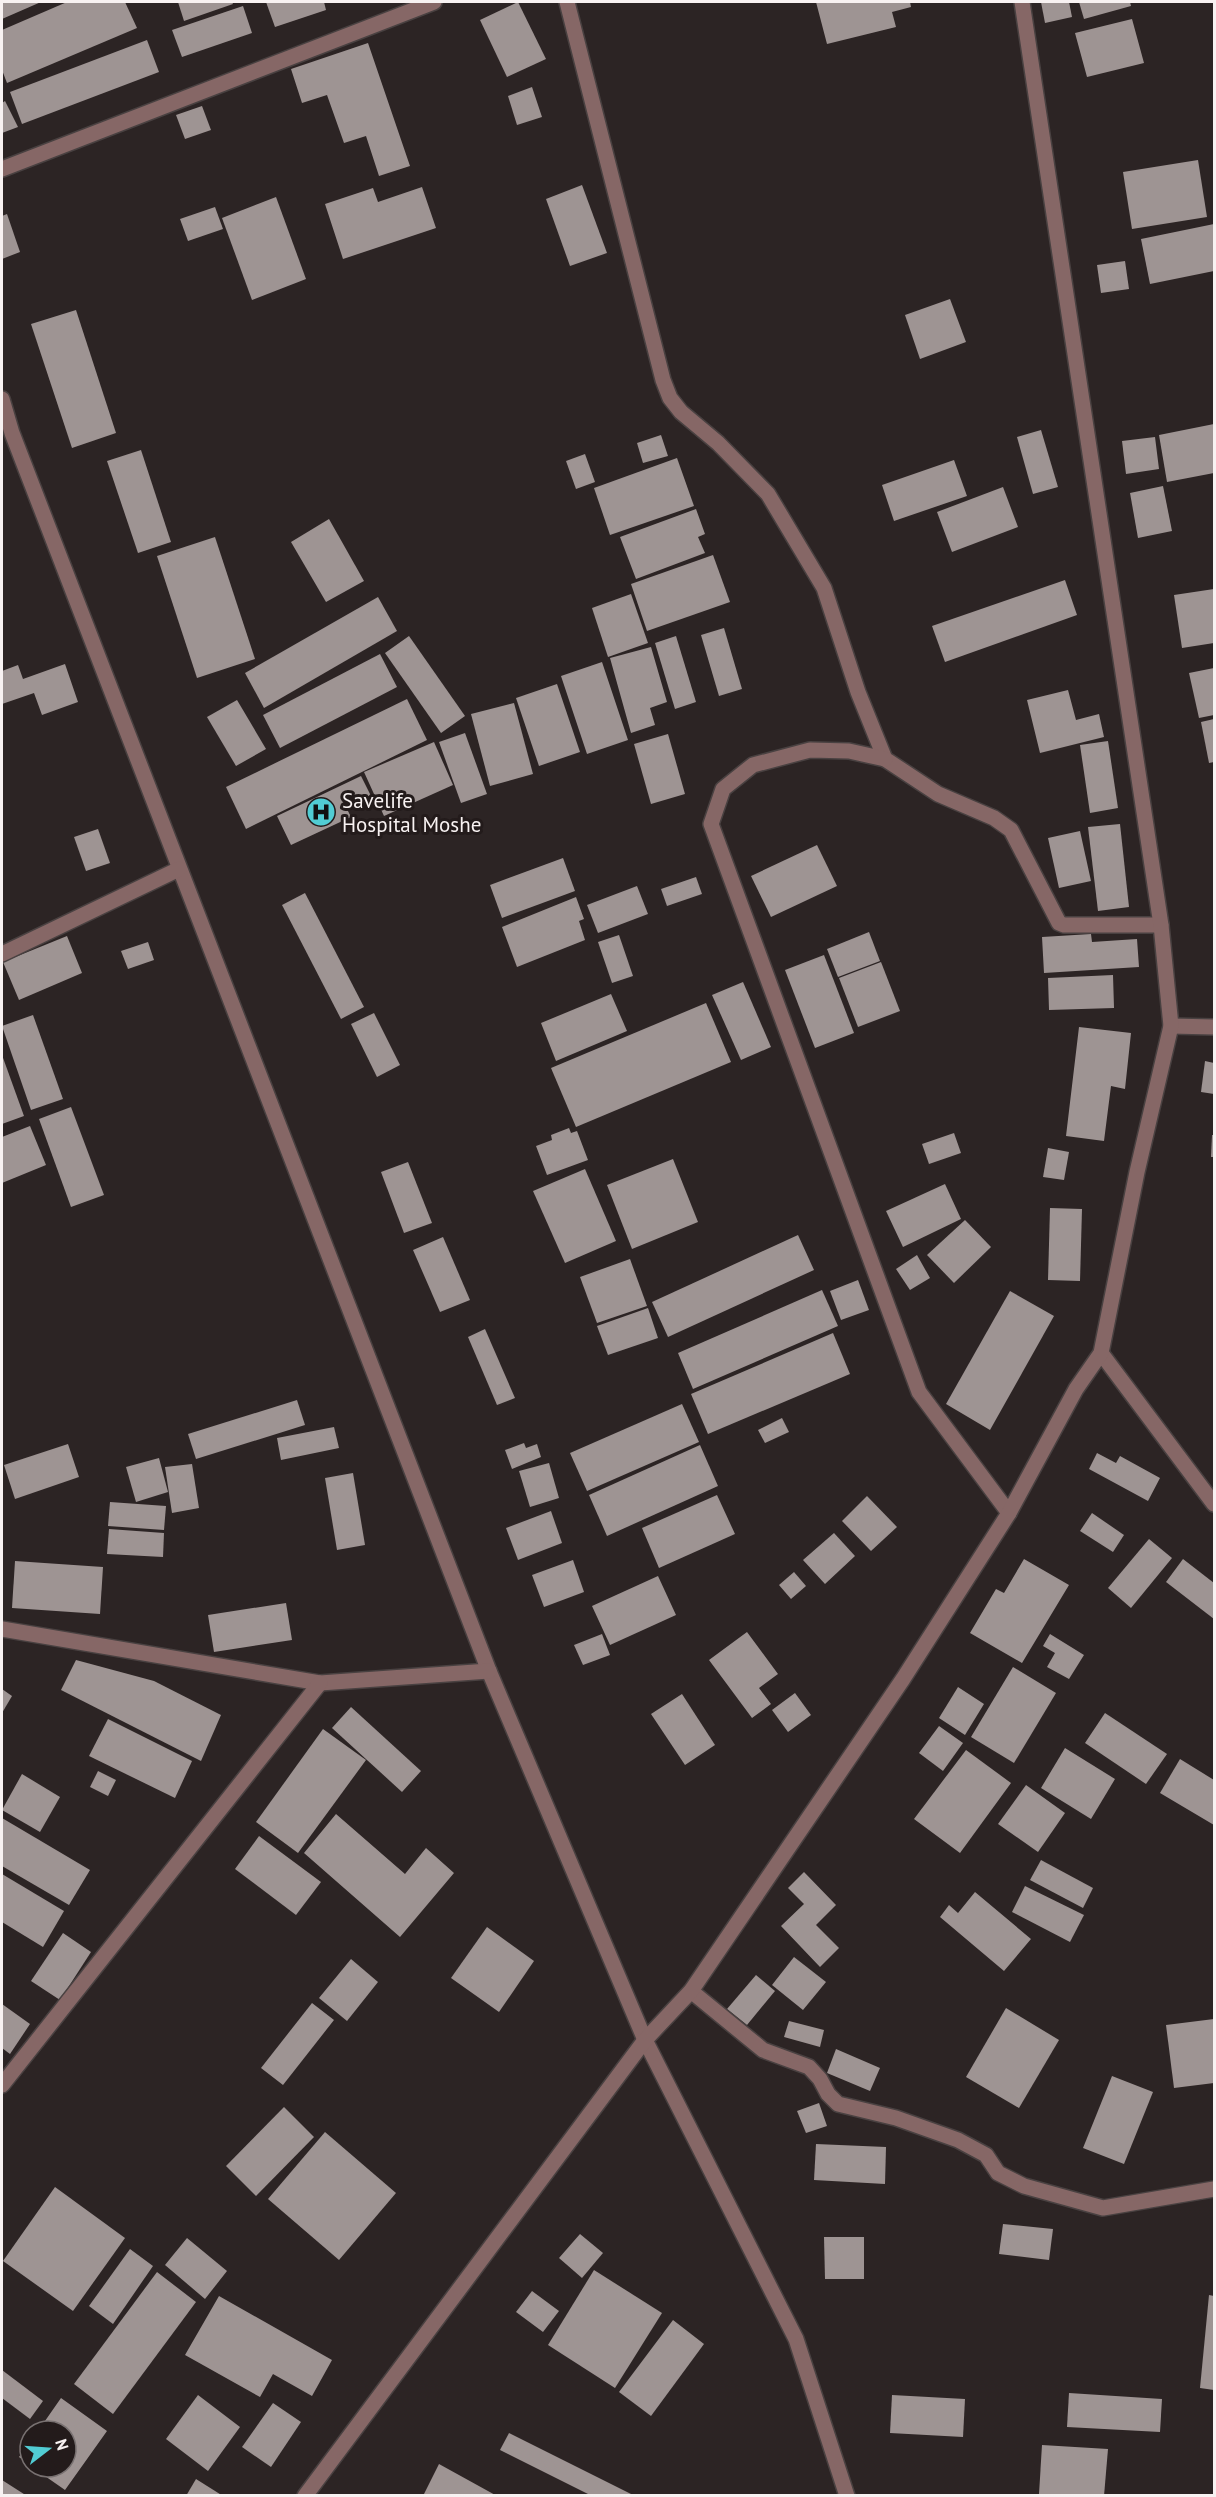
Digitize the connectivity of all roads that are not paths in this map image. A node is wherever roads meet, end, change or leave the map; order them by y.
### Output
1 (434, 2) edge
2 (567, 2) edge
3 (1022, 2) edge
4 (2, 169) edge
5 (2, 399) edge
6 (7, 436) edge
7 (885, 759) junction
8 (179, 869) junction
9 (1161, 925) junction
10 (2, 954) edge
11 (1171, 1026) junction
12 (1215, 1027) edge
13 (1101, 1353) junction
14 (1215, 1504) edge
15 (1009, 1513) junction
16 (2, 1629) edge
17 (489, 1671) junction
18 (320, 1683) junction
19 (691, 1991) junction
20 (645, 2040) junction
21 (2, 2085) edge
22 (1215, 2189) edge
23 (310, 2494) edge
24 (847, 2496) edge

1 - 4 street
2 - 7 street
3 - 9 street
5 - 6 street
6 - 8 street
7 - 9 street
7 - 15 street
8 - 10 street
8 - 17 street
9 - 11 street
11 - 12 street
11 - 13 street
13 - 14 street
13 - 15 street
15 - 19 street
16 - 18 street
17 - 18 street
17 - 20 street
18 - 21 street
19 - 20 street
19 - 22 street
20 - 23 street
20 - 24 street

